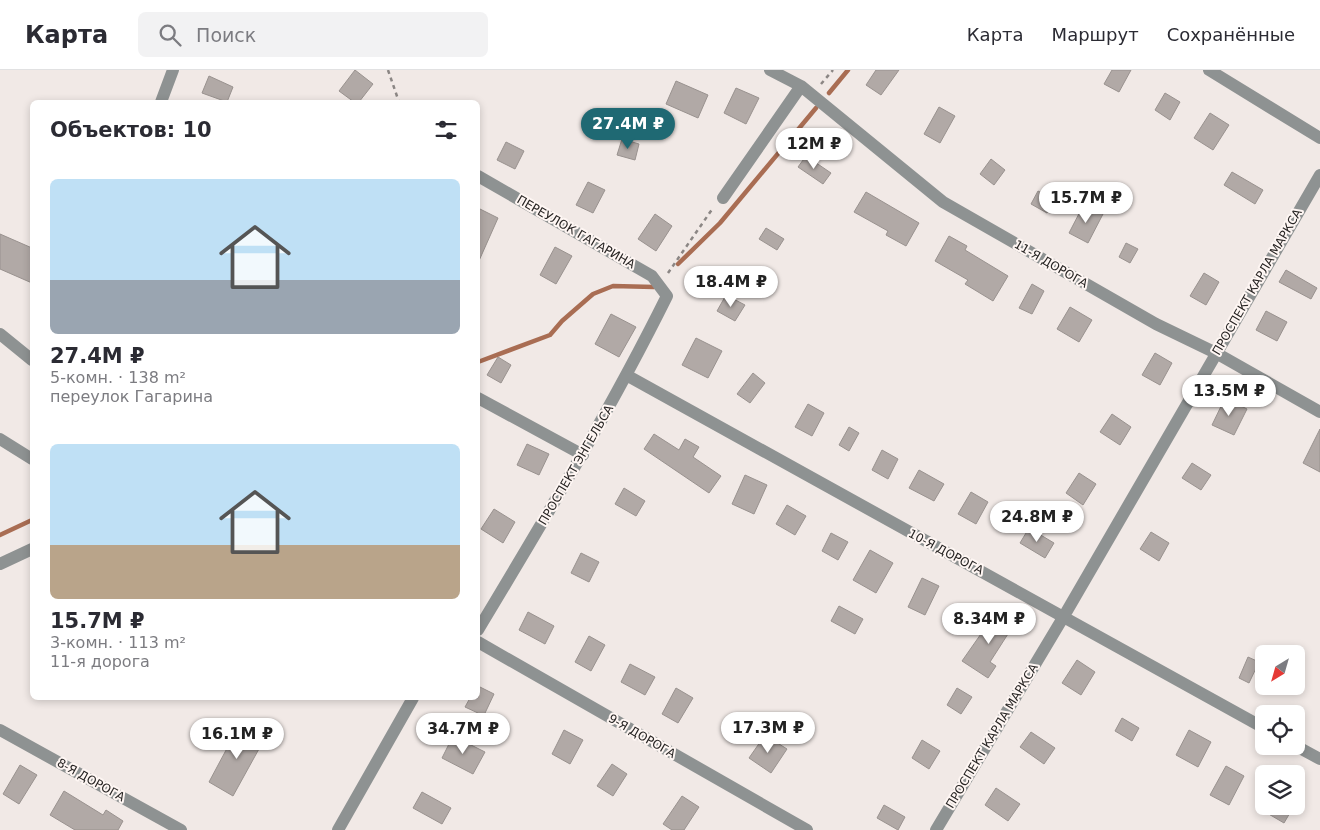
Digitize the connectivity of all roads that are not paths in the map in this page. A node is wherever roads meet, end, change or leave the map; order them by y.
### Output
1 (173, 70) edge
2 (770, 70) edge
3 (1209, 70) edge
4 (801, 86) junction
5 (162, 100) edge
6 (1320, 138) edge
7 (1320, 175) edge
8 (480, 177) edge
9 (723, 198) dead end
10 (665, 292) joint
11 (0, 334) edge
12 (1216, 353) junction
13 (30, 358) edge
14 (628, 376) junction
15 (480, 399) edge
16 (1320, 412) edge
17 (0, 439) edge
18 (583, 455) junction
19 (30, 458) edge
20 (30, 550) edge
21 (0, 564) edge
22 (1064, 616) junction
23 (480, 627) edge
24 (480, 643) edge
25 (412, 700) edge
26 (1255, 723) edge
27 (0, 730) edge
28 (1305, 751) edge
29 (1320, 759) edge
30 (181, 830) edge
31 (338, 830) edge
32 (808, 830) edge
33 (936, 830) edge

1 - 5 street
2 - 4 street, 11-Я ДОРОГА
3 - 6 street
4 - 9 street
4 - 12 street, 11-Я ДОРОГА
7 - 12 street, ПРОСПЕКТ КАРЛА МАРКСА
8 - 10 street, ПЕРЕУЛОК ГАГАРИНА
10 - 14 street, ПРОСПЕКТ ЭНГЕЛЬСА
11 - 13 street
12 - 16 street, 11-Я ДОРОГА
12 - 22 street, ПРОСПЕКТ КАРЛА МАРКСА
14 - 18 street, ПРОСПЕКТ ЭНГЕЛЬСА
14 - 22 street, 10-Я ДОРОГА
15 - 18 street
17 - 19 street
18 - 23 street, ПРОСПЕКТ ЭНГЕЛЬСА
20 - 21 street
22 - 26 street, 10-Я ДОРОГА
22 - 33 street, ПРОСПЕКТ КАРЛА МАРКСА
24 - 32 street, 9-Я ДОРОГА
25 - 31 street
27 - 30 street, 8-Я ДОРОГА
28 - 29 street

